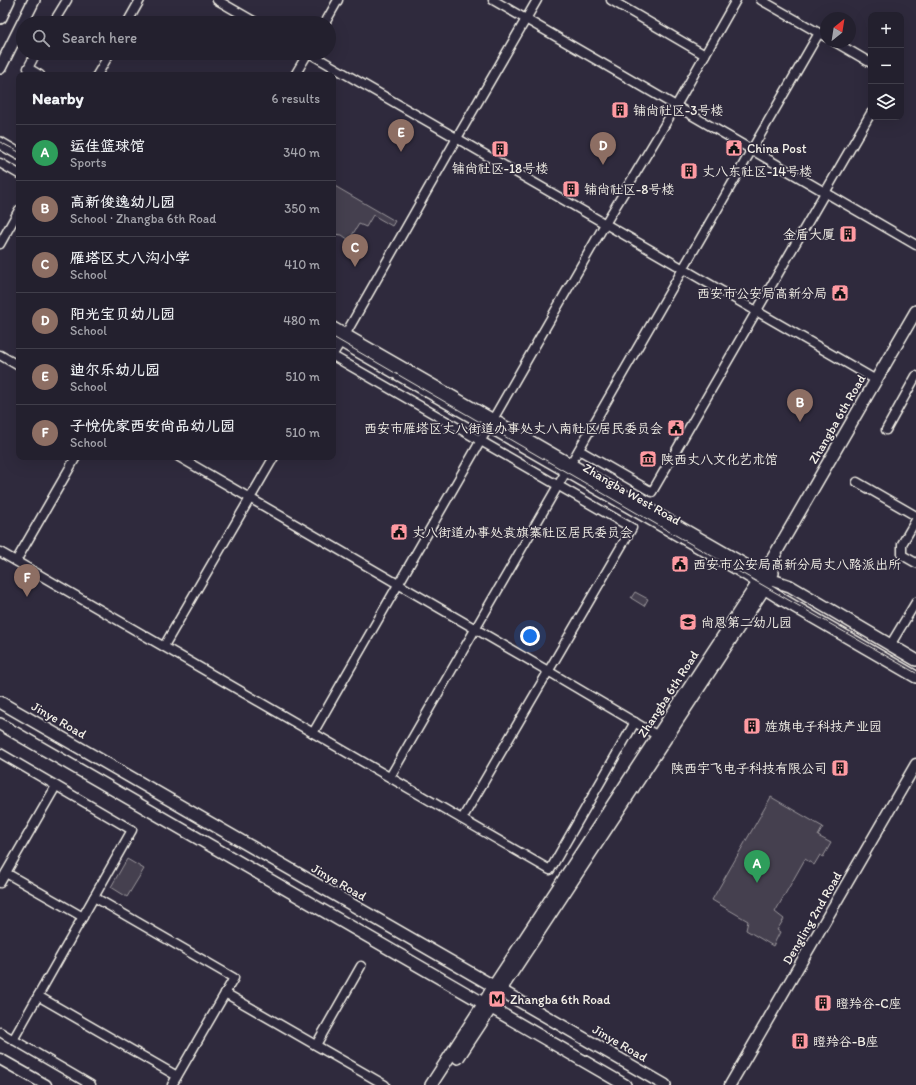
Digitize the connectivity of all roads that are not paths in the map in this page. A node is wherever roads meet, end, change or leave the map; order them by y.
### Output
1 (34, 0) edge
2 (67, 0) edge
3 (140, 0) edge
4 (217, 0) edge
5 (338, 0) edge
6 (493, 0) edge
7 (537, 0) edge
8 (611, 0) edge
9 (736, 0) edge
10 (761, 0) edge
11 (8, 1) edge
12 (26, 16) edge
13 (58, 16) edge
14 (131, 16) edge
15 (245, 16) edge
16 (329, 16) edge
17 (0, 17) edge
18 (525, 19) junction
19 (820, 34) edge
20 (16, 36) edge
21 (820, 38) edge
22 (845, 48) edge
23 (705, 55) junction
24 (32, 60) edge
25 (106, 60) edge
26 (304, 60) edge
27 (320, 60) edge
28 (868, 61) edge
29 (0, 68) edge
30 (35, 72) edge
31 (99, 72) edge
32 (297, 72) edge
33 (676, 106) junction
34 (868, 118) edge
35 (0, 136) edge
36 (456, 138) junction
37 (0, 144) edge
38 (16, 145) edge
39 (752, 150) junction
40 (16, 152) edge
41 (0, 163) edge
42 (16, 172) edge
43 (825, 193) junction
44 (16, 215) edge
45 (605, 224) junction
46 (0, 244) edge
47 (916, 245) edge
48 (682, 269) junction
49 (756, 311) junction
50 (916, 311) edge
51 (916, 325) edge
52 (340, 338) edge
53 (336, 348) edge
54 (0, 355) edge
55 (336, 357) edge
56 (16, 364) edge
57 (916, 376) edge
58 (876, 380) junction
59 (491, 423) junction
60 (886, 430) dead end
61 (481, 441) junction
62 (579, 450) junction
63 (74, 460) edge
64 (184, 460) edge
65 (272, 460) edge
66 (568, 468) junction
67 (857, 482) dead end
68 (558, 486) junction
69 (250, 498) junction
70 (916, 516) edge
71 (916, 520) edge
72 (0, 552) edge
73 (16, 561) junction
74 (916, 563) edge
75 (764, 581) junction
76 (398, 584) junction
77 (916, 602) edge
78 (476, 628) junction
79 (892, 642) dead end
80 (164, 646) junction
81 (916, 660) edge
82 (548, 671) junction
83 (916, 676) edge
84 (0, 702) edge
85 (635, 722) junction
86 (0, 724) edge
87 (313, 733) junction
88 (658, 736) junction
89 (0, 754) edge
90 (916, 764) edge
91 (390, 777) junction
92 (56, 786) junction
93 (462, 820) junction
94 (6, 873) junction
95 (0, 883) edge
96 (94, 897) junction
97 (83, 917) junction
98 (361, 966) dead end
99 (496, 989) junction
100 (225, 993) junction
101 (38, 996) junction
102 (488, 1005) junction
103 (0, 1032) edge
104 (13, 1040) junction
105 (316, 1045) junction
106 (0, 1059) edge
107 (0, 1066) edge
108 (177, 1076) junction
109 (34, 1085) edge
110 (46, 1085) edge
111 (92, 1085) edge
112 (172, 1085) edge
113 (385, 1085) edge
114 (431, 1085) edge
115 (440, 1085) edge
116 (625, 1085) edge
117 (665, 1085) edge
118 (730, 1085) edge

1 - 12 main road
2 - 13 street
3 - 14 street
4 - 15 street
5 - 16 street
6 - 18 street
7 - 18 street
8 - 23 street
9 - 23 street
10 - 19 street
11 - 17 highway
18 - 33 street
18 - 36 street
20 - 29 main road
21 - 39 street
22 - 28 street
23 - 33 street
24 - 30 street
25 - 31 street
26 - 32 street
27 - 36 street
33 - 39 street
33 - 45 street
34 - 43 street
35 - 38 main road
36 - 45 street
36 - 52 street
37 - 40 main road
39 - 43 street
39 - 48 street
41 - 42 street
43 - 47 street
43 - 49 street
44 - 46 street
45 - 48 street
45 - 59 street
48 - 49 street
48 - 62 street
49 - 58 street
49 - 62 street
50 - 58 main road, Zhangba 6th Road
51 - 75 main road, Zhangba 6th Road
52 - 53 street
52 - 59 main road, Zhangba West Road
54 - 56 street
55 - 61 street
57 - 60 street
58 - 75 main road, Zhangba 6th Road
59 - 61 street
59 - 66 main road, Zhangba West Road
61 - 68 street
61 - 76 street
62 - 66 street
63 - 73 street
64 - 69 street
65 - 69 street
66 - 68 street
66 - 75 main road, Zhangba West Road
67 - 70 street
68 - 78 street
68 - 82 street
69 - 76 street
69 - 80 street
71 - 74 street
72 - 73 street
73 - 80 street
75 - 81 main road, Zhangba West Road
75 - 83 main road, Zhangba West Road
75 - 88 main road, Zhangba 6th Road
75 - 99 main road, Zhangba 6th Road
76 - 78 street
76 - 87 street
77 - 79 street
78 - 82 street
78 - 91 street
80 - 87 street
82 - 85 street
82 - 93 street
84 - 99 main road, Jinye Road
85 - 88 street
85 - 93 street
86 - 102 main road
87 - 91 street
88 - 99 main road, Zhangba 6th Road
89 - 92 street
90 - 118 street, Dengling 2nd Road
91 - 93 street
92 - 94 street
92 - 96 street
94 - 95 street
94 - 97 street
96 - 97 street
96 - 100 street
97 - 101 street
98 - 105 street
99 - 102 main road, Zhangba 6th Road
99 - 117 main road, Jinye Road
100 - 105 street
100 - 108 street
101 - 104 street
101 - 108 street
102 - 114 main road, Zhangba 6th Road
102 - 115 main road, Zhangba 6th Road
102 - 116 main road
103 - 104 street
104 - 111 street
105 - 113 street
106 - 110 street
107 - 109 street
108 - 112 street

